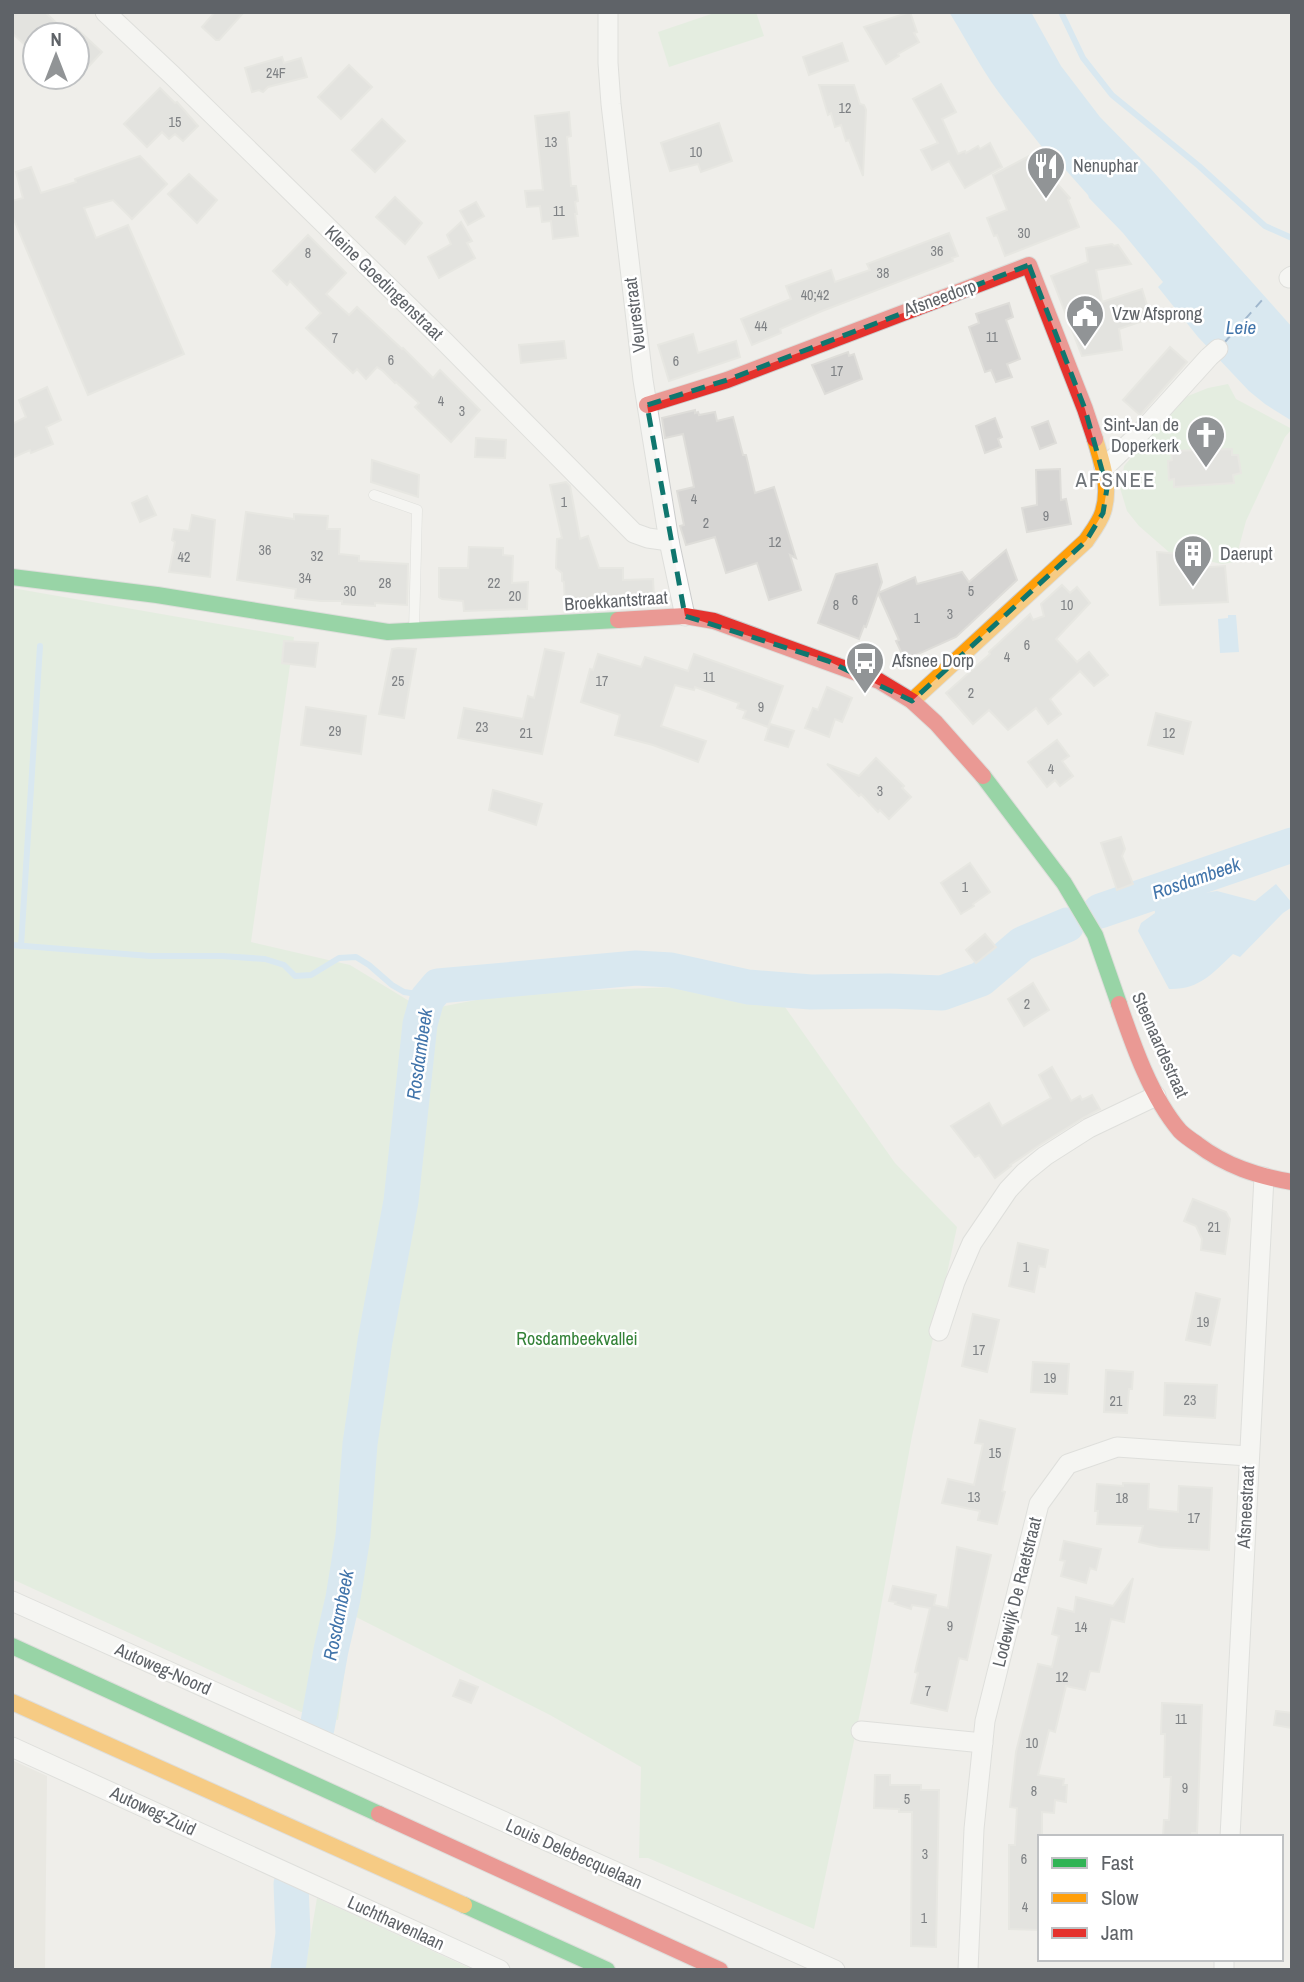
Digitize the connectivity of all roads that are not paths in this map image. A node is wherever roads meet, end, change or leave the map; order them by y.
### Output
1 (104, 12) edge
2 (608, 12) edge
3 (1218, 349) dead end
4 (647, 405) junction
5 (1104, 468) junction
6 (374, 495) dead end
7 (669, 541) junction
8 (12, 577) edge
9 (685, 615) junction
10 (414, 631) junction
11 (912, 701) junction
12 (1094, 935) joint
13 (1156, 1096) junction
14 (1264, 1177) junction
15 (1292, 1182) edge
16 (939, 1331) dead end
17 (1248, 1456) junction
18 (12, 1601) edge
19 (12, 1646) edge
20 (12, 1702) edge
21 (861, 1731) dead end
22 (314, 1738) joint
23 (983, 1743) junction
24 (12, 1747) edge
25 (1230, 1835) edge
26 (293, 1875) joint
27 (500, 1970) edge
28 (607, 1970) edge
29 (720, 1970) edge
30 (835, 1970) edge
31 (968, 1970) edge

1 - 7 street, Kleine Goedingenstraat
2 - 4 street, Veurestraat
3 - 5 street
4 - 5 main road, Afsneedorp
4 - 7 street, Veurestraat
5 - 11 main road, Afsneedorp
6 - 10 lane
7 - 9 street, Veurestraat
8 - 10 main road, Broekkantstraat
9 - 10 main road, Broekkantstraat
9 - 11 main road, Broekkantstraat
11 - 12 main road, Broekkantstraat
12 - 13 main road, Steenaardestraat
13 - 14 main road, Steenaardestraat
13 - 16 street
14 - 15 main road, Steenaardestraat
14 - 17 street, Afsneestraat
17 - 23 street, Lodewijk De Raetstraat
17 - 25 street, Afsneestraat
18 - 22 street, Autoweg-Noord
19 - 29 main road
20 - 28 main road
21 - 23 street
22 - 30 street, Louis Delebecquelaan
23 - 31 street, Lodewijk De Raetstraat
24 - 26 street, Autoweg-Zuid
26 - 27 street, Luchthavenlaan

